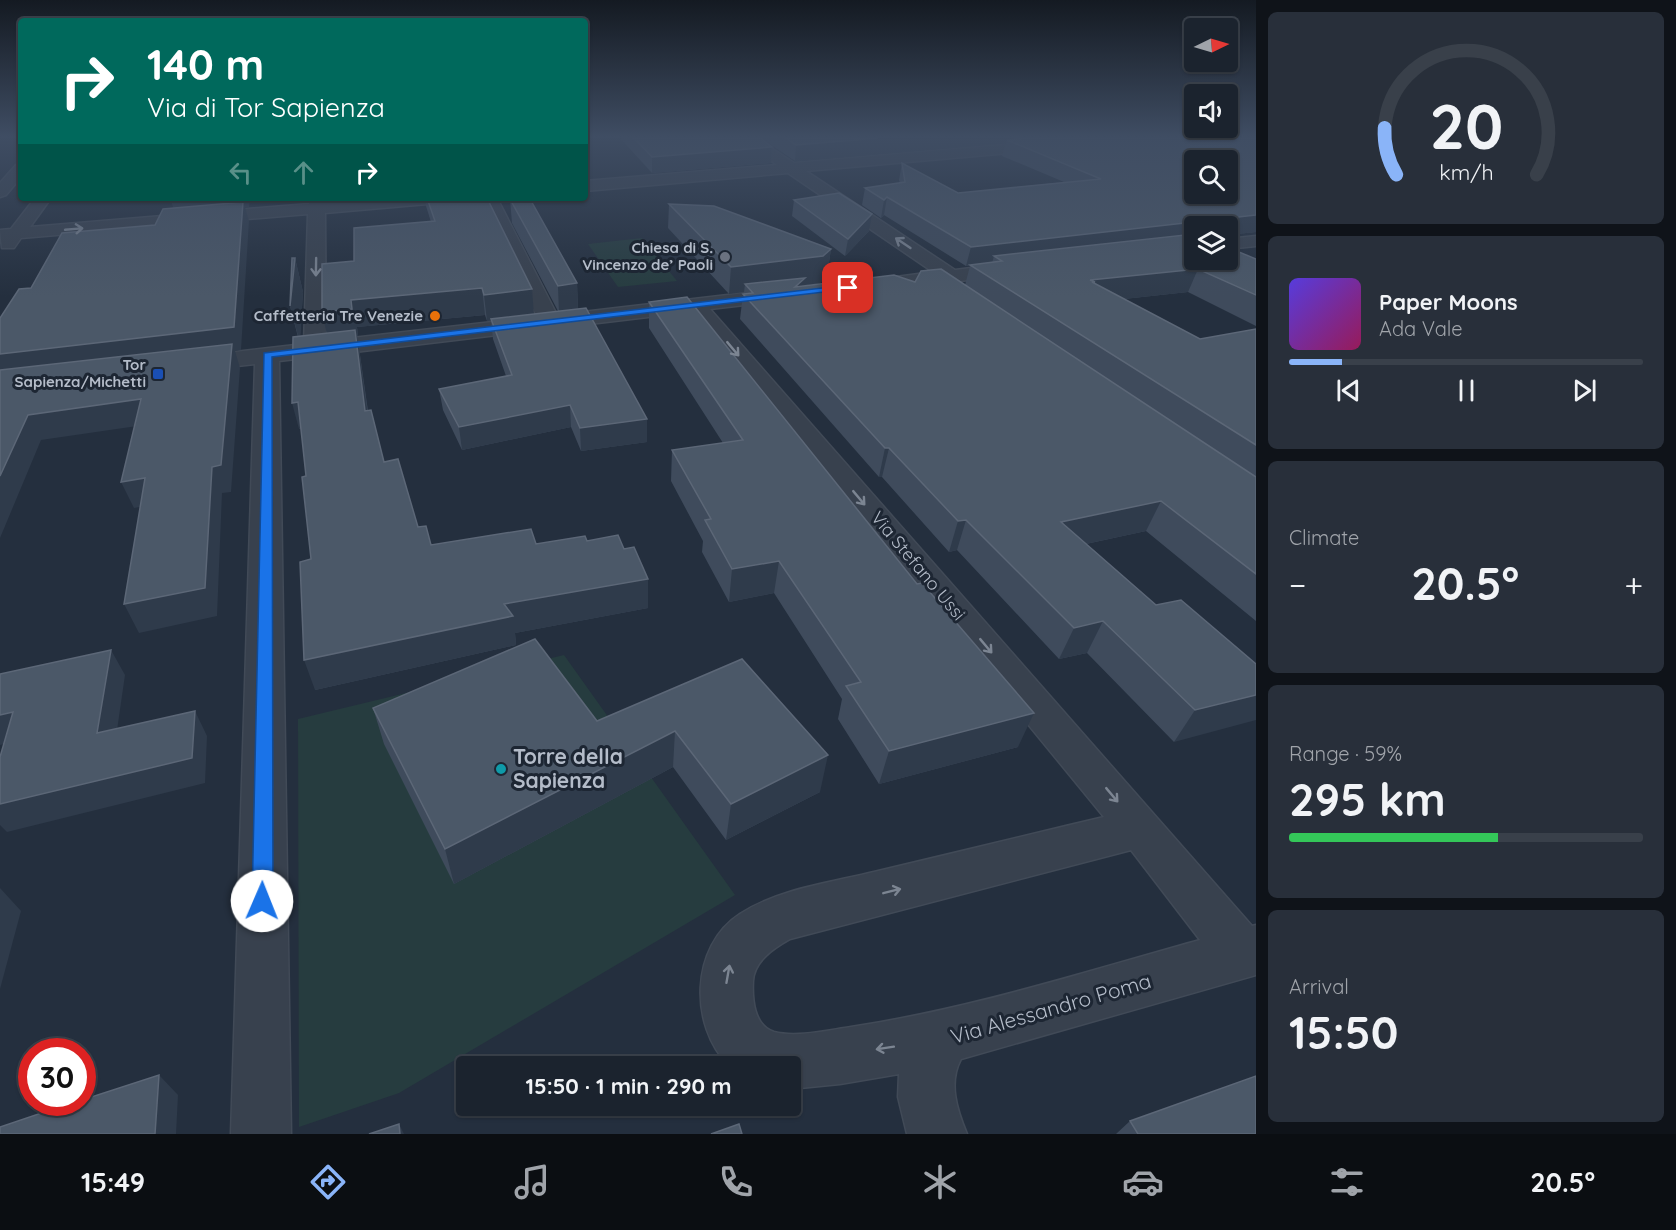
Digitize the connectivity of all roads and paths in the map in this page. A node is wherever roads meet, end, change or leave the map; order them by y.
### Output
1 (824, 191) edge
2 (40, 201) edge
3 (372, 201) edge
4 (490, 201) edge
5 (317, 203) edge
6 (8, 234) edge
7 (1256, 241) edge
8 (1238, 243) edge
9 (0, 255) edge
10 (1029, 267) edge
11 (946, 283) junction
12 (842, 288) edge
13 (808, 292) edge
14 (695, 304) junction
15 (550, 322) junction
16 (315, 349) junction
17 (267, 355) junction
18 (166, 367) edge
19 (1140, 828) junction
20 (1250, 952) edge
21 (943, 1038) junction
22 (261, 1134) edge
23 (937, 1134) edge

11 -> 1 street
2 - 6 street
3 - 5 street
4 - 15 street
6 -> 5 street
5 -> 16 street
6 - 9 street
7 - 8 street
10 - 11 street
11 - 12 street
13 - 14 street
14 - 15 street
14 -> 19 street, Via Stefano Ussi
15 - 16 street
16 - 17 street
17 - 18 street
17 - 22 street
19 - 20 street, Via Stefano Ussi
21 -> 19 street
20 - 21 street, Via Alessandro Poma
21 - 23 street, Via Alessandro Poma

